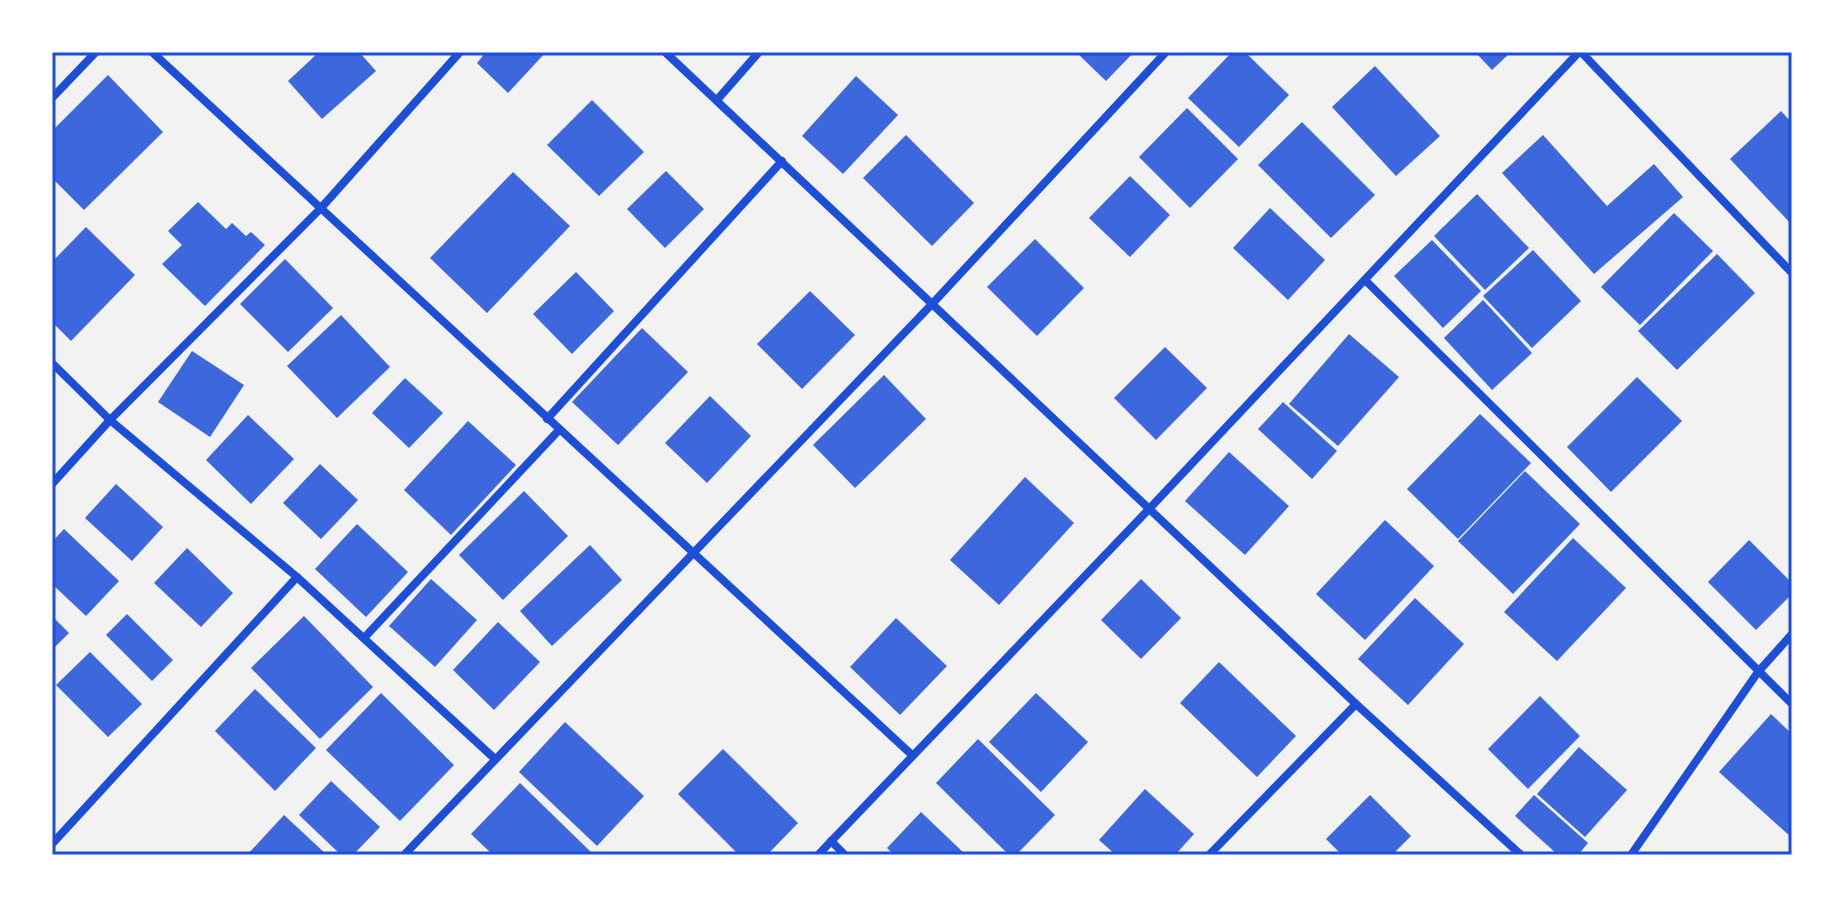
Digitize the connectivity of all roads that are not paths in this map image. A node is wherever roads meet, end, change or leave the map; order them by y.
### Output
1 (96, 52) edge
2 (152, 52) edge
3 (460, 52) edge
4 (665, 52) edge
5 (759, 52) edge
6 (1166, 52) edge
7 (1580, 52) edge
8 (52, 98) edge
9 (717, 100) junction
10 (782, 161) junction
11 (321, 208) junction
12 (1792, 273) edge
13 (1366, 281) junction
14 (933, 303) junction
15 (52, 363) edge
16 (547, 419) junction
17 (110, 420) junction
18 (559, 430) junction
19 (52, 484) edge
20 (1150, 508) junction
21 (691, 553) junction
22 (297, 577) junction
23 (1792, 634) edge
24 (364, 638) junction
25 (1758, 672) junction
26 (1356, 704) junction
27 (1792, 704) edge
28 (912, 755) junction
29 (495, 759) junction
30 (831, 841) junction
31 (52, 844) edge
32 (404, 855) edge
33 (818, 855) edge
34 (845, 855) edge
35 (1209, 855) edge
36 (1521, 855) edge
37 (1631, 855) edge

1 - 8 street
2 - 11 street
3 - 11 street
4 - 9 street
5 - 9 street
6 - 14 street
7 - 12 street
7 - 13 street
9 - 10 street
10 - 14 street
10 - 16 street
11 - 16 street
11 - 17 street
13 - 20 street
13 - 25 street
14 - 20 street
14 - 21 street
15 - 17 street
16 - 18 street
17 - 19 street
17 - 22 street
18 - 21 street
18 - 24 street
20 - 26 street
20 - 28 street
21 - 28 street
21 - 29 street
22 - 24 street
22 - 31 street
23 - 25 street
24 - 29 street
25 - 27 street
25 - 37 street
26 - 35 street
26 - 36 street
28 - 30 street
29 - 32 street
30 - 33 street
30 - 34 street

